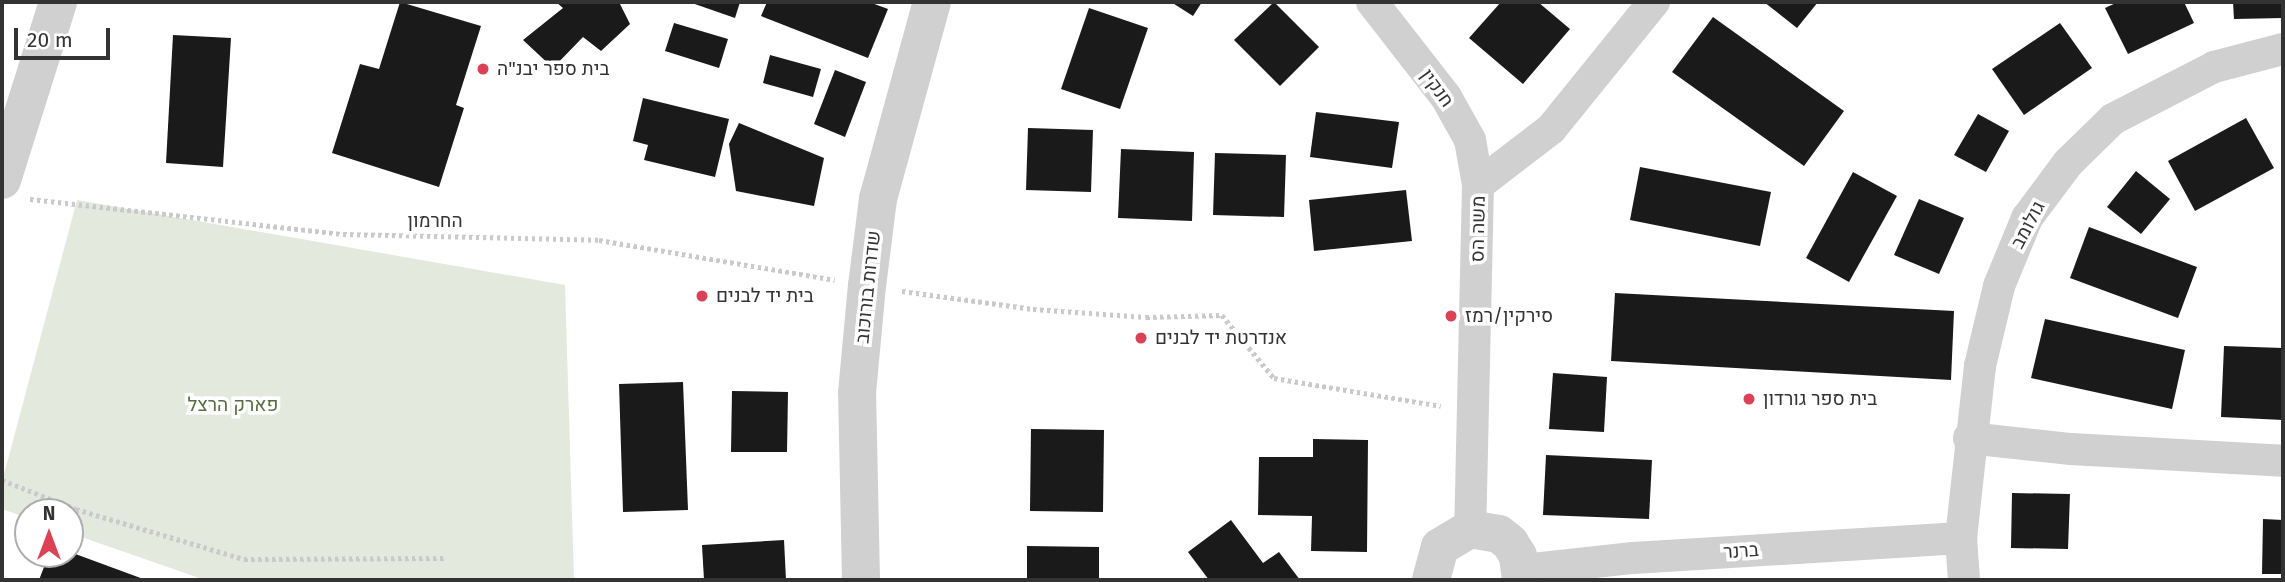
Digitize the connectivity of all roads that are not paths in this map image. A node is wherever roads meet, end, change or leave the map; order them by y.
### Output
1 (58, 2) edge
2 (933, 2) edge
3 (1371, 2) edge
4 (1654, 2) edge
5 (2283, 49) edge
6 (6, 179) edge
7 (1478, 185) junction
8 (1969, 438) junction
9 (2283, 461) edge
10 (1470, 529) junction
11 (1961, 538) junction
12 (1522, 575) edge
13 (862, 580) edge
14 (1431, 580) edge
15 (1964, 580) edge

1 - 6 street
2 - 13 street, שדרות בורוכוב
3 - 7 street, חנקין
4 - 7 street, משה הס
5 - 8 street, גולומב
7 - 10 street, משה הס
8 - 9 street
8 - 11 street, גולומב
10 - 12 street
10 - 14 street
11 - 12 street, ברנר
11 - 15 street, גולומב

